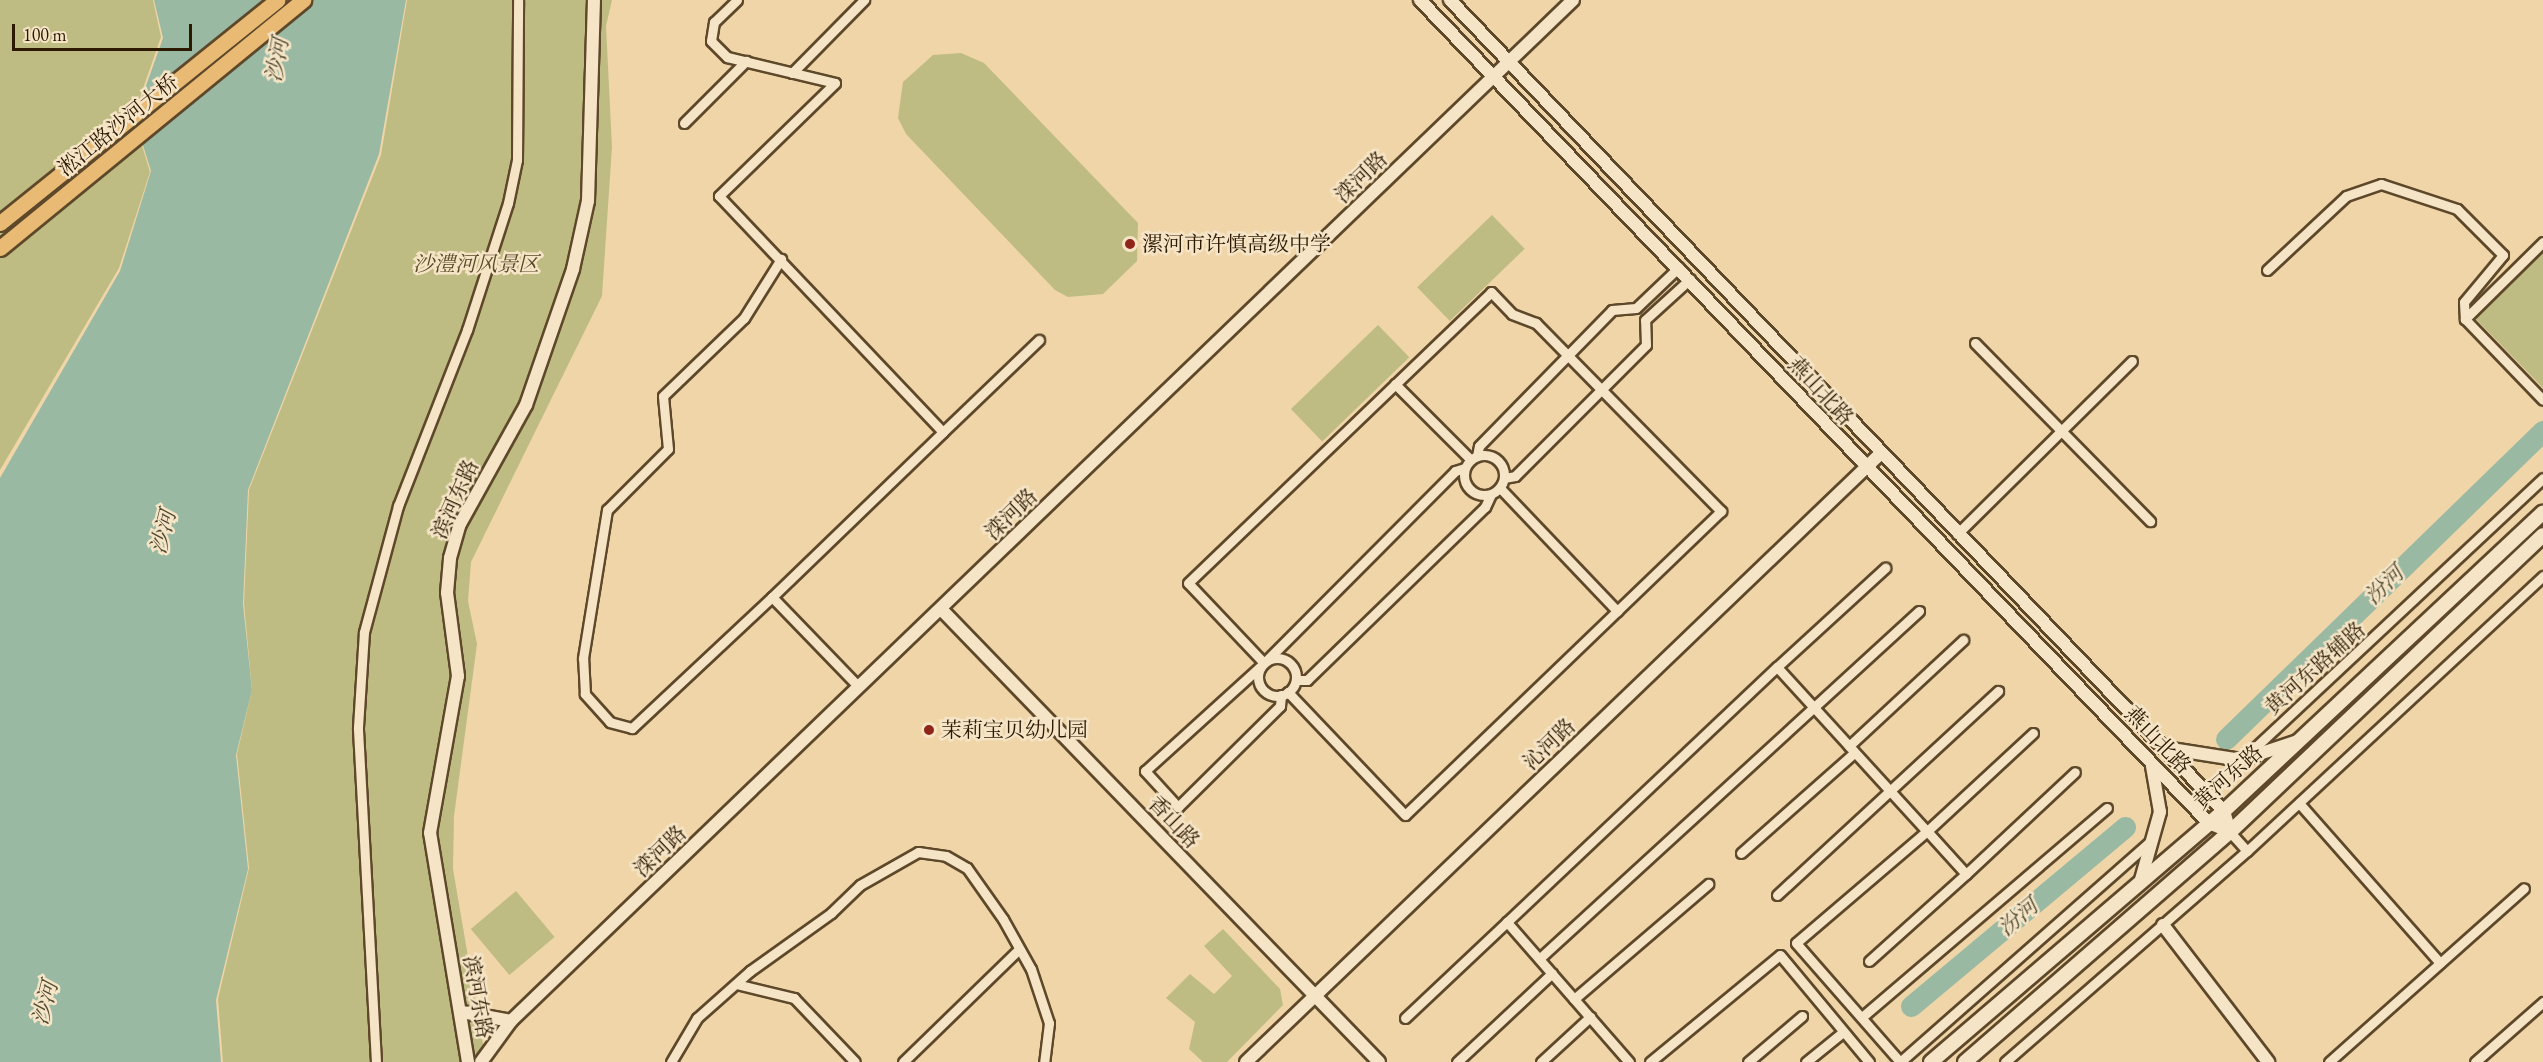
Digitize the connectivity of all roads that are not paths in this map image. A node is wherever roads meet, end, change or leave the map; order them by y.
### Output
1 (277, 0) edge
2 (303, 0) edge
3 (518, 0) edge
4 (594, 0) edge
5 (737, 0) edge
6 (864, 0) edge
7 (1420, 0) edge
8 (1450, 0) edge
9 (1573, 0) edge
10 (746, 62) junction
11 (1510, 62) junction
12 (792, 73) junction
13 (1494, 76) junction
14 (684, 123) dead end
15 (0, 224) edge
16 (2543, 242) edge
17 (0, 248) edge
18 (781, 259) junction
19 (1679, 267) junction
20 (2267, 270) dead end
21 (1690, 279) junction
22 (2465, 319) junction
23 (1039, 339) dead end
24 (1975, 343) dead end
25 (1567, 355) junction
26 (2132, 361) dead end
27 (1395, 384) junction
28 (1600, 390) junction
29 (2543, 400) edge
30 (2061, 431) junction
31 (943, 432) junction
32 (1880, 454) junction
33 (1471, 461) junction
34 (1866, 468) junction
35 (1504, 478) junction
36 (2543, 478) edge
37 (1500, 488) junction
38 (1491, 494) junction
39 (2543, 512) edge
40 (2150, 521) dead end
41 (1957, 534) junction
42 (2543, 535) edge
43 (1885, 568) dead end
44 (2543, 576) edge
45 (772, 597) junction
46 (941, 609) junction
47 (1617, 611) junction
48 (1919, 611) dead end
49 (1963, 640) dead end
50 (1264, 663) junction
51 (1777, 667) junction
52 (1296, 680) junction
53 (859, 687) junction
54 (1998, 690) dead end
55 (1285, 693) junction
56 (1812, 708) junction
57 (2033, 733) dead end
58 (2300, 740) junction
59 (2163, 747) junction
60 (1851, 750) junction
61 (2150, 759) junction
62 (2241, 760) junction
63 (2075, 772) dead end
64 (1892, 793) junction
65 (2299, 803) junction
66 (2107, 808) dead end
67 (2224, 811) junction
68 (2209, 823) junction
69 (1927, 831) junction
70 (2230, 832) junction
71 (2155, 838) junction
72 (2247, 851) junction
73 (1741, 853) dead end
74 (1966, 874) junction
75 (1708, 884) dead end
76 (2138, 888) junction
77 (2524, 888) dead end
78 (1777, 895) dead end
79 (1507, 922) junction
80 (2163, 926) junction
81 (1019, 949) junction
82 (1540, 958) junction
83 (1869, 961) dead end
84 (2440, 963) junction
85 (1552, 973) junction
86 (736, 984) junction
87 (1314, 996) junction
88 (1574, 999) junction
89 (2543, 1002) edge
90 (462, 1012) junction
91 (1802, 1016) dead end
92 (1590, 1017) junction
93 (1862, 1017) junction
94 (1405, 1018) dead end
95 (511, 1021) junction
96 (1844, 1032) junction
97 (376, 1062) edge
98 (468, 1062) edge
99 (481, 1062) edge
100 (671, 1062) edge
101 (855, 1062) edge
102 (903, 1062) edge
103 (1044, 1062) edge
104 (1246, 1062) edge
105 (1379, 1062) edge
106 (1457, 1062) edge
107 (1541, 1062) edge
108 (1629, 1062) edge
109 (1650, 1062) edge
110 (1748, 1062) edge
111 (1806, 1062) edge
112 (1869, 1062) edge
113 (1900, 1062) edge
114 (1931, 1062) edge
115 (1965, 1062) edge
116 (2005, 1062) edge
117 (2268, 1062) edge
118 (2329, 1062) edge
119 (2475, 1062) edge

1 - 15 main road, 淞江路沙河大桥
2 - 17 main road, 淞江路沙河大桥
3 - 97 street
4 - 90 street, 滨河东路
5 - 10 street
6 - 12 street
7 - 13 street, 燕山北路
8 - 11 street, 燕山北路
9 - 11 street, 滦河路
10 - 12 street
10 - 14 street
11 - 13 street, 滦河路
11 - 32 street, 燕山北路
12 - 18 street
13 - 19 street, 燕山北路
13 - 46 street, 滦河路
16 - 22 street
18 - 31 street
18 - 45 street
19 - 21 street, 燕山北路
19 - 25 street
20 - 22 street
21 - 28 street
21 - 34 street, 燕山北路
22 - 29 street
23 - 31 street
24 - 30 street
25 - 27 street
25 - 28 street
25 - 33 street
26 - 30 street
27 - 33 street
27 - 50 street
28 - 35 street
28 - 47 street
30 - 40 street
30 - 41 street
31 - 45 street
32 - 34 street, 沁河路
32 - 41 street, 燕山北路
33 - 35 street
33 - 38 street
33 - 50 street
34 - 61 street, 燕山北路
34 - 87 street, 沁河路
35 - 37 street
36 - 62 street, 黄河东路辅路
37 - 38 street
37 - 47 street
38 - 52 street
39 - 58 main road, 黄河东路
41 - 59 street, 燕山北路
42 - 70 main road, 黄河东路
43 - 51 street
44 - 65 street
45 - 53 street
46 - 53 street, 滦河路
46 - 87 street, 香山路
47 - 55 street
48 - 56 street
49 - 60 street
50 - 52 street
50 - 55 street
50 - 55 street
51 - 56 street
51 - 79 street
52 - 55 street
53 - 95 street, 滦河路
54 - 64 street
56 - 60 street
56 - 82 street
57 - 69 street
58 - 62 street
58 - 67 main road, 黄河东路
59 - 62 street
59 - 67 street, 燕山北路
60 - 64 street
60 - 73 street
61 - 68 street, 燕山北路
61 - 71 street
63 - 74 street
64 - 69 street
64 - 78 street
65 - 72 street
65 - 84 street
66 - 93 street
67 - 68 main road, 黄河东路
67 - 70 street, 燕山北路
68 - 70 street, 燕山北路
68 - 76 main road, 黄河东路
69 - 74 street
69 - 93 street
70 - 72 street
70 - 115 main road, 黄河东路
71 - 76 street
71 - 113 street
72 - 80 street
74 - 83 street
75 - 88 street
76 - 114 main road, 黄河东路
77 - 84 street
79 - 82 street
79 - 94 street
80 - 116 street
80 - 117 street
81 - 86 street
81 - 102 street
81 - 103 street
82 - 85 street
84 - 118 street
85 - 88 street
85 - 106 street
86 - 100 street
86 - 101 street
87 - 104 street, 沁河路
87 - 105 street, 香山路
88 - 92 street
89 - 119 street
90 - 95 street
90 - 98 street, 滨河东路
91 - 110 street
92 - 107 street
92 - 108 street
93 - 113 street
95 - 99 street, 滦河路
96 - 109 street
96 - 111 street
96 - 112 street

